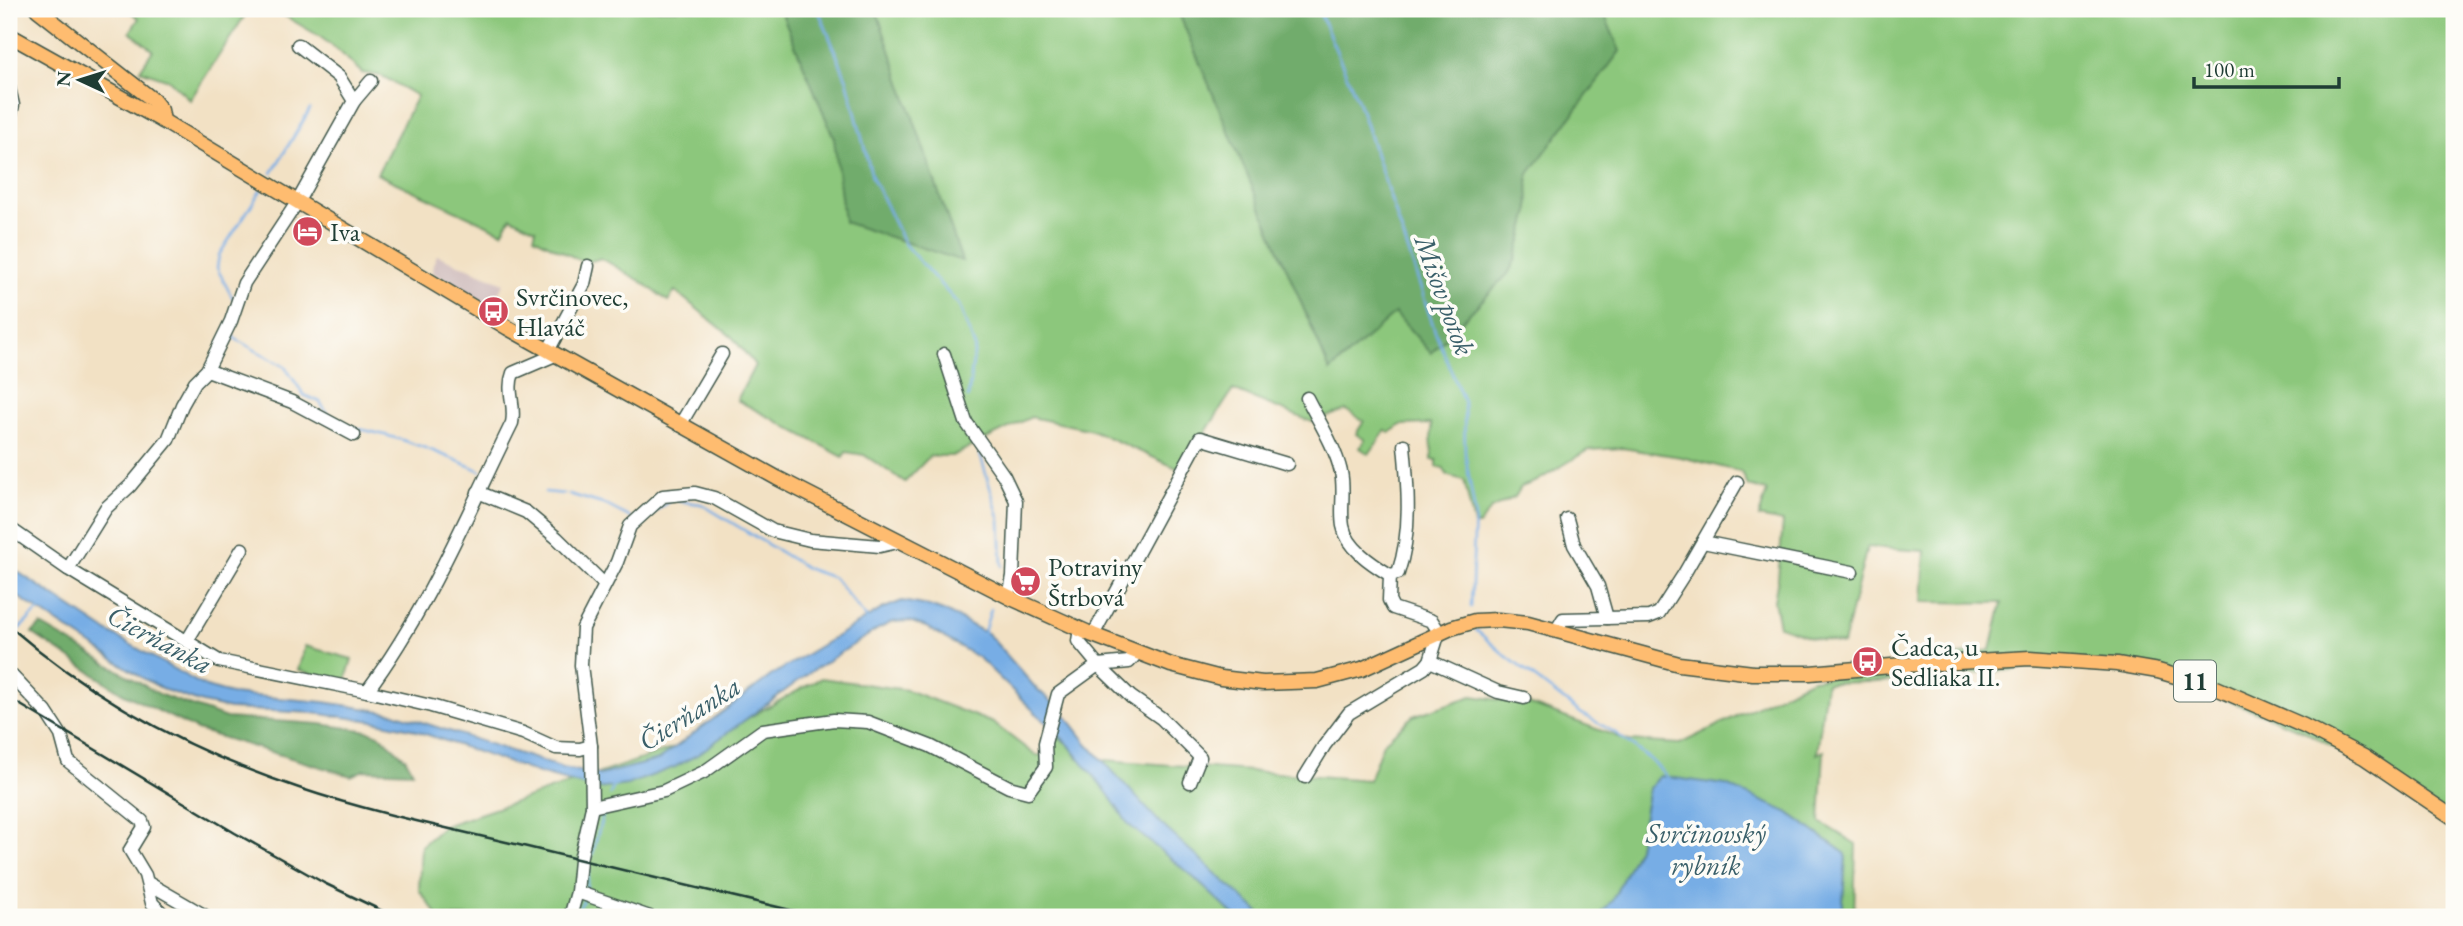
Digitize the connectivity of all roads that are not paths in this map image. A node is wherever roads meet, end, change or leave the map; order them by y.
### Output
1 (37, 9) edge
2 (9, 35) edge
3 (298, 45) dead end
4 (371, 81) dead end
5 (9, 88) edge
6 (354, 101) junction
7 (9, 121) edge
8 (163, 121) junction
9 (298, 201) junction
10 (588, 266) dead end
11 (552, 353) junction
12 (722, 354) dead end
13 (944, 354) dead end
14 (207, 370) junction
15 (1307, 398) dead end
16 (680, 425) junction
17 (354, 435) dead end
18 (1404, 445) dead end
19 (1287, 464) dead end
20 (1737, 482) dead end
21 (478, 492) junction
22 (1567, 519) dead end
23 (9, 528) edge
24 (898, 542) junction
25 (1703, 542) junction
26 (242, 549) dead end
27 (68, 569) junction
28 (1852, 572) dead end
29 (1390, 575) junction
30 (605, 585) junction
31 (1009, 597) junction
32 (1608, 618) junction
33 (1556, 631) junction
34 (1086, 632) junction
35 (1440, 632) junction
36 (187, 640) junction
37 (1137, 653) junction
38 (1430, 661) junction
39 (1097, 665) junction
40 (9, 673) edge
41 (368, 691) junction
42 (1524, 698) dead end
43 (591, 749) junction
44 (1305, 777) dead end
45 (1190, 782) dead end
46 (592, 807) junction
47 (2454, 818) edge
48 (148, 883) junction
49 (577, 892) junction
50 (166, 917) edge
51 (207, 917) edge
52 (570, 917) edge
53 (650, 917) edge

1 - 8 main road
2 - 8 main road, 11
3 - 6 street
4 - 6 street
5 - 7 street
6 - 9 street
8 - 9 main road, 11
9 - 11 main road, 11
9 - 14 street
10 - 11 street
11 - 16 main road, 11
11 - 21 street
12 - 16 street
13 - 31 street
14 - 17 street
14 - 27 street
15 - 29 street
16 - 24 main road, 11
18 - 29 street
19 - 34 street
20 - 25 street
21 - 30 street
21 - 41 street
22 - 32 street
23 - 27 street
24 - 30 street
24 - 31 main road, 11
25 - 28 street
25 - 32 street
26 - 36 street
27 - 36 street
29 - 35 street
30 - 43 street
31 - 34 main road, 11
32 - 33 street
33 - 35 main road, 11
33 - 47 main road, 11
34 - 37 main road, 11
34 - 39 street
35 - 37 main road, 11
35 - 38 street
36 - 41 street
37 - 39 street
38 - 42 street
38 - 44 street
39 - 45 street
39 - 46 street
40 - 48 street
41 - 43 street
43 - 46 street
46 - 49 street
48 - 50 street
48 - 51 street
49 - 52 street
49 - 53 street

